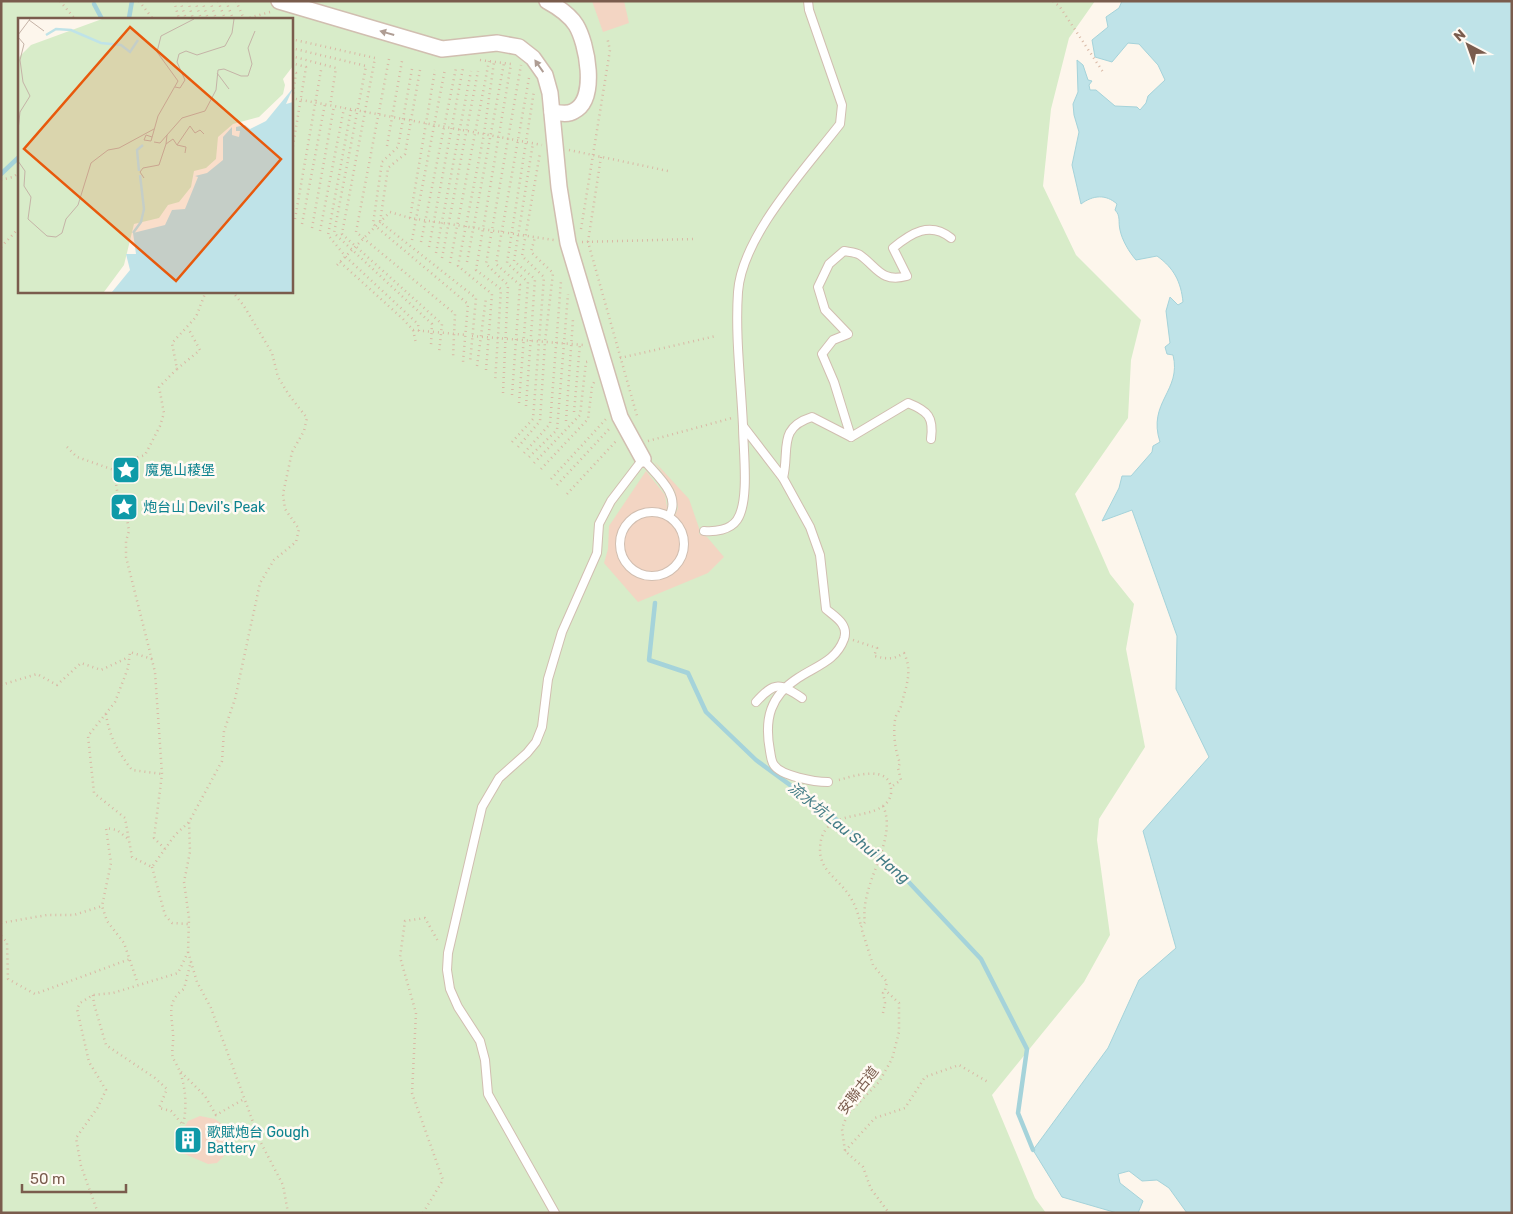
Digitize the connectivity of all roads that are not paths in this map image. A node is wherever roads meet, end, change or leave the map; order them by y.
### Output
1 (279, 1) edge
2 (547, 1) edge
3 (808, 1) edge
4 (552, 112) junction
5 (951, 238) dead end
6 (743, 426) junction
7 (851, 437) junction
8 (931, 439) dead end
9 (643, 459) junction
10 (783, 478) junction
11 (669, 516) junction
12 (704, 531) dead end
13 (786, 687) junction
14 (802, 698) dead end
15 (756, 702) dead end
16 (828, 782) road end
17 (555, 1213) edge

4 -> 1 street
2 - 4 street
3 - 6 lane
4 - 9 street
5 - 7 lane
6 - 10 lane
6 - 12 lane
7 - 8 lane
7 - 10 lane
9 - 11 lane
9 - 17 lane
10 - 13 lane
11 - 11 lane
13 - 14 lane
13 - 15 lane
13 - 16 lane

